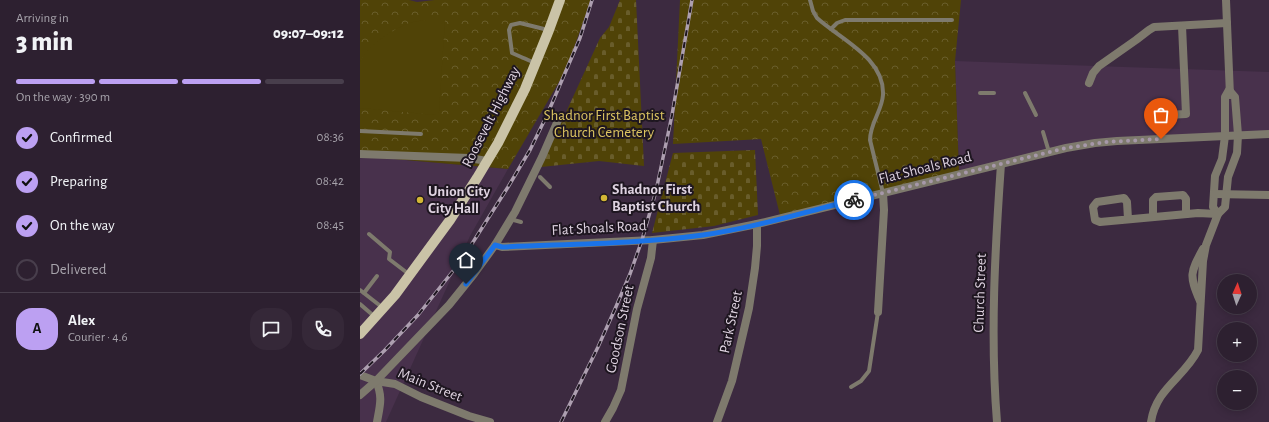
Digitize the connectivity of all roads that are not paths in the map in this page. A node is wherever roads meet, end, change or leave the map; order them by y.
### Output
1 (560, 0) edge
2 (810, 0) edge
3 (1226, 0) edge
4 (952, 20) dead end
5 (1227, 24) junction
6 (1182, 26) junction
7 (831, 29) junction
8 (549, 30) junction
9 (536, 63) junction
10 (1089, 83) dead end
11 (980, 93) dead end
12 (994, 93) dead end
13 (1025, 93) dead end
14 (1036, 115) dead end
15 (1231, 115) junction
16 (1150, 116) dead end
17 (560, 118) dead end
18 (360, 131) edge
19 (1043, 132) dead end
20 (421, 134) dead end
21 (1269, 134) edge
22 (1238, 135) junction
23 (1225, 136) junction
24 (1049, 152) junction
25 (360, 154) edge
26 (487, 161) junction
27 (1001, 164) junction
28 (539, 177) junction
29 (550, 188) dead end
30 (883, 193) junction
31 (1214, 194) junction
32 (1227, 194) junction
33 (1269, 195) edge
34 (1186, 214) junction
35 (1218, 214) junction
36 (1153, 217) junction
37 (510, 219) junction
38 (1128, 219) junction
39 (521, 222) dead end
40 (757, 224) junction
41 (369, 234) dead end
42 (653, 240) junction
43 (495, 245) junction
44 (410, 275) junction
45 (377, 276) dead end
46 (362, 291) edge
47 (360, 304) edge
48 (383, 308) junction
49 (878, 312) joint
50 (376, 317) junction
51 (360, 334) edge
52 (360, 376) edge
53 (376, 381) junction
54 (851, 387) dead end
55 (360, 395) edge
56 (377, 422) edge
57 (490, 422) edge
58 (605, 422) edge
59 (717, 422) edge
60 (996, 422) edge
61 (1151, 422) edge

1 - 8 main road, Roosevelt Highway
2 - 7 lane
3 - 5 street
4 - 7 lane
5 - 6 street
5 - 15 street
6 - 10 street
6 - 16 street
7 - 30 lane
8 - 9 main road, Roosevelt Highway
8 - 9 lane
9 - 26 main road, Roosevelt Highway
11 - 12 lane
13 - 14 lane
15 - 22 street
15 - 23 street
17 - 28 street
18 - 20 lane
19 - 24 lane
21 - 22 street, Flat Shoals Road
22 - 23 street, Flat Shoals Road
22 - 32 street
23 - 24 street, Flat Shoals Road
23 - 31 street
24 - 27 street, Flat Shoals Road
25 - 26 street
26 - 44 main road, Roosevelt Highway
27 - 30 street, Flat Shoals Road
27 - 60 street, Church Street
28 - 29 lane
28 - 37 street
30 - 40 street, Flat Shoals Road
30 - 49 street
31 - 32 street
31 - 35 street
32 - 33 street
32 - 35 street
34 - 35 street
34 - 36 street
34 - 36 street
35 - 61 street
36 - 38 street
37 - 39 lane
37 - 43 street
38 - 38 street
40 - 42 street, Flat Shoals Road
40 - 59 street, Park Street
41 - 44 lane
42 - 43 street, Flat Shoals Road
42 - 58 street, Goodson Street
43 - 53 street
44 - 48 main road, Roosevelt Highway
45 - 46 lane
46 - 48 lane
47 - 50 lane
48 - 50 main road, Roosevelt Highway
49 - 54 lane
50 - 51 main road, Roosevelt Highway
52 - 53 street, Main Street
53 - 55 street
53 - 56 street
53 - 57 street, Main Street

